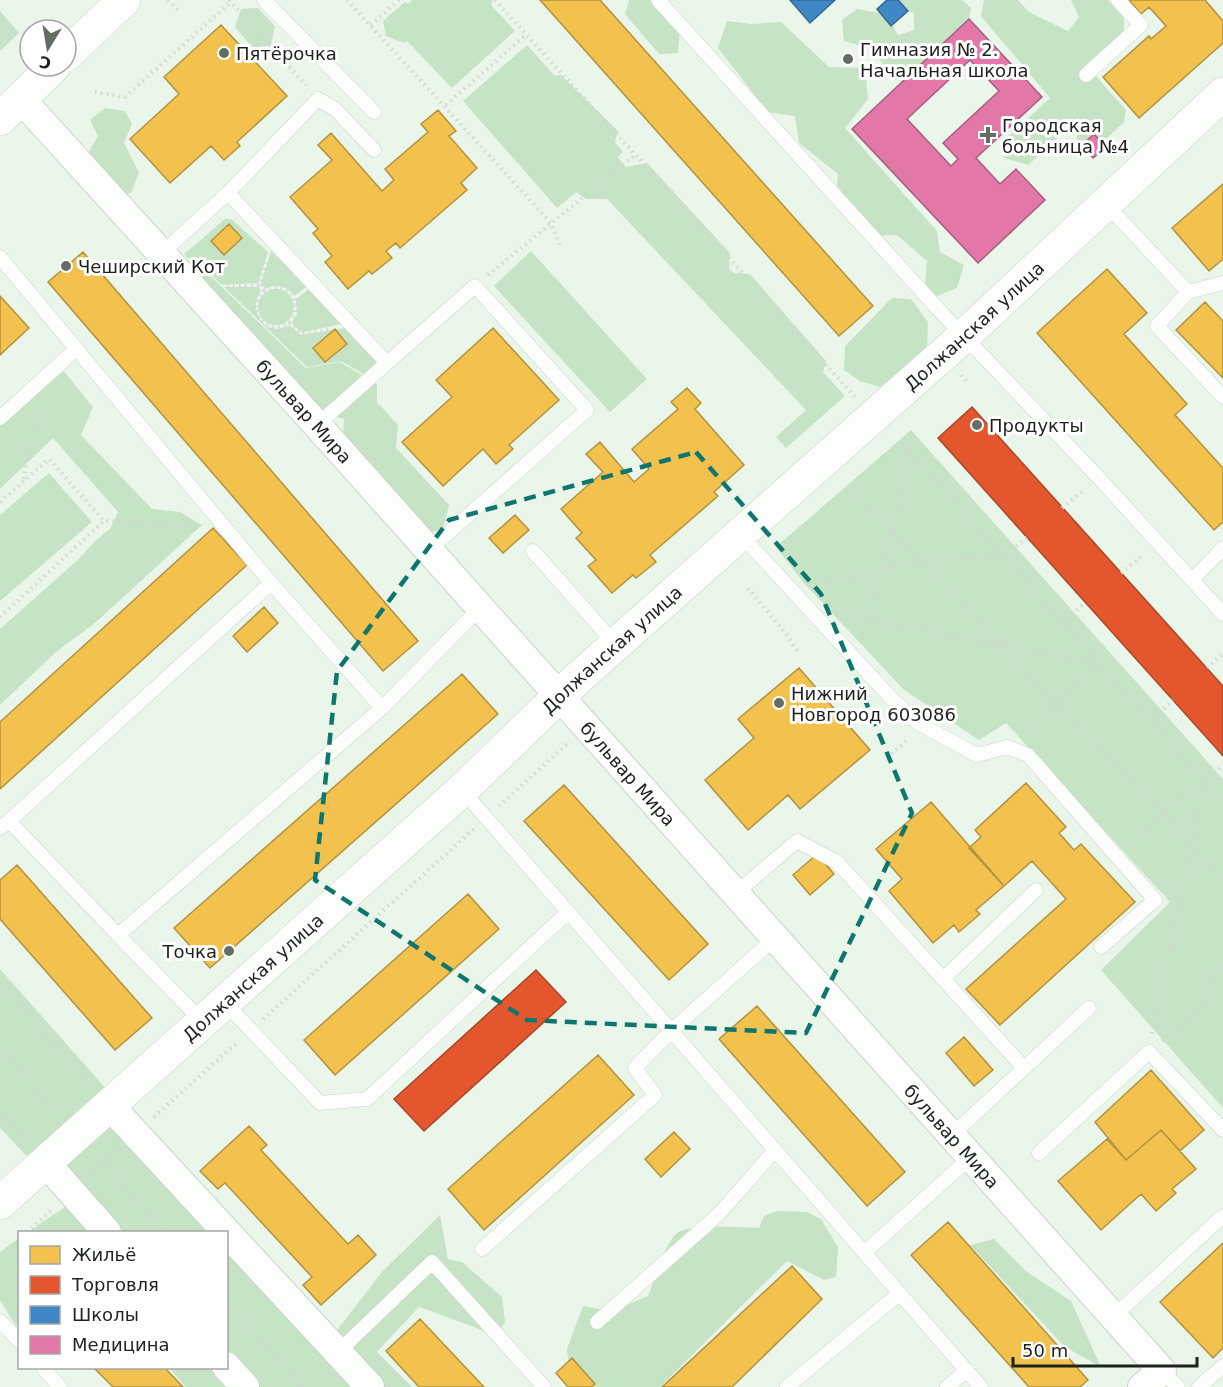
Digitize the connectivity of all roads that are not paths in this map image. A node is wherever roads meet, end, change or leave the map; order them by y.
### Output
1 (124, 0) edge
2 (264, 0) edge
3 (658, 0) edge
4 (1118, 0) edge
5 (78, 44) edge
6 (1086, 75) dead end
7 (42, 78) edge
8 (1223, 94) edge
9 (10, 109) edge
10 (374, 112) dead end
11 (374, 150) dead end
12 (228, 193) junction
13 (1105, 203) junction
14 (162, 253) junction
15 (0, 257) edge
16 (1223, 282) edge
17 (1188, 292) junction
18 (964, 336) junction
19 (76, 349) junction
20 (387, 363) junction
21 (1223, 397) edge
22 (0, 418) edge
23 (317, 425) junction
24 (740, 534) junction
25 (1223, 548) edge
26 (428, 551) junction
27 (533, 551) dead end
28 (1192, 580) junction
29 (271, 583) junction
30 (479, 609) junction
31 (1223, 614) edge
32 (616, 645) junction
33 (558, 698) junction
34 (382, 708) junction
35 (462, 790) junction
36 (5, 825) edge
37 (1036, 890) dead end
38 (736, 893) junction
39 (568, 912) junction
40 (118, 935) junction
41 (776, 938) junction
42 (1101, 947) dead end
43 (943, 979) junction
44 (1089, 1008) dead end
45 (214, 1013) junction
46 (671, 1031) junction
47 (1024, 1068) junction
48 (110, 1106) junction
49 (1223, 1130) edge
50 (952, 1135) junction
51 (775, 1150) junction
52 (1039, 1153) dead end
53 (972, 1156) junction
54 (45, 1162) junction
55 (0, 1203) edge
56 (1223, 1216) edge
57 (104, 1231) edge
58 (226, 1231) edge
59 (228, 1233) edge
60 (482, 1249) dead end
61 (864, 1253) junction
62 (900, 1293) junction
63 (1114, 1316) junction
64 (0, 1321) edge
65 (597, 1322) dead end
66 (18, 1340) edge
67 (338, 1352) junction
68 (1223, 1366) edge
69 (228, 1368) edge
70 (44, 1369) edge
71 (967, 1370) junction
72 (1161, 1382) edge
73 (60, 1387) edge
74 (245, 1387) edge
75 (370, 1387) edge
76 (543, 1387) edge
77 (787, 1387) edge
78 (947, 1387) edge
79 (981, 1387) edge
80 (1199, 1387) edge

1 - 5 main road
2 - 10 lane
3 - 18 lane
4 - 6 lane
7 - 9 main road
8 - 13 main road, Должанская улица
9 - 14 street, бульвар Мира
11 - 12 lane
12 - 14 lane
12 - 20 lane
13 - 17 lane
13 - 18 main road, Должанская улица
14 - 23 street, бульвар Мира
15 - 19 lane
16 - 17 lane
17 - 21 lane
18 - 24 main road, Должанская улица
18 - 28 lane
19 - 22 lane
19 - 29 lane
20 - 23 lane
20 - 26 lane
23 - 26 street, бульвар Мира
24 - 32 main road, Должанская улица
24 - 42 lane
25 - 28 lane
26 - 30 street, бульвар Мира
27 - 32 lane
28 - 31 lane
29 - 34 lane
29 - 36 lane
30 - 33 street, бульвар Мира
30 - 34 lane
32 - 33 main road, Должанская улица
33 - 35 main road, Должанская улица
33 - 38 street, бульвар Мира
34 - 40 lane
35 - 39 lane
35 - 45 main road, Должанская улица
36 - 40 lane
37 - 43 lane
38 - 41 street, бульвар Мира
38 - 43 lane
39 - 45 lane
39 - 46 lane
40 - 45 lane
41 - 46 lane
41 - 50 street, бульвар Мира
43 - 47 lane
44 - 47 lane
45 - 48 main road, Должанская улица
46 - 51 lane
46 - 60 lane
47 - 50 lane
48 - 54 main road, Должанская улица
48 - 58 street
49 - 52 lane
50 - 53 street, бульвар Мира
51 - 61 lane
51 - 65 lane
53 - 61 lane
53 - 63 street, бульвар Мира
54 - 55 main road, Должанская улица
54 - 57 street
56 - 63 lane
59 - 67 street
61 - 62 lane
62 - 71 lane
62 - 77 lane
63 - 72 street, бульвар Мира
64 - 66 lane
67 - 75 street
67 - 76 lane
68 - 80 lane
69 - 74 street
70 - 73 lane
71 - 78 lane
71 - 79 lane

